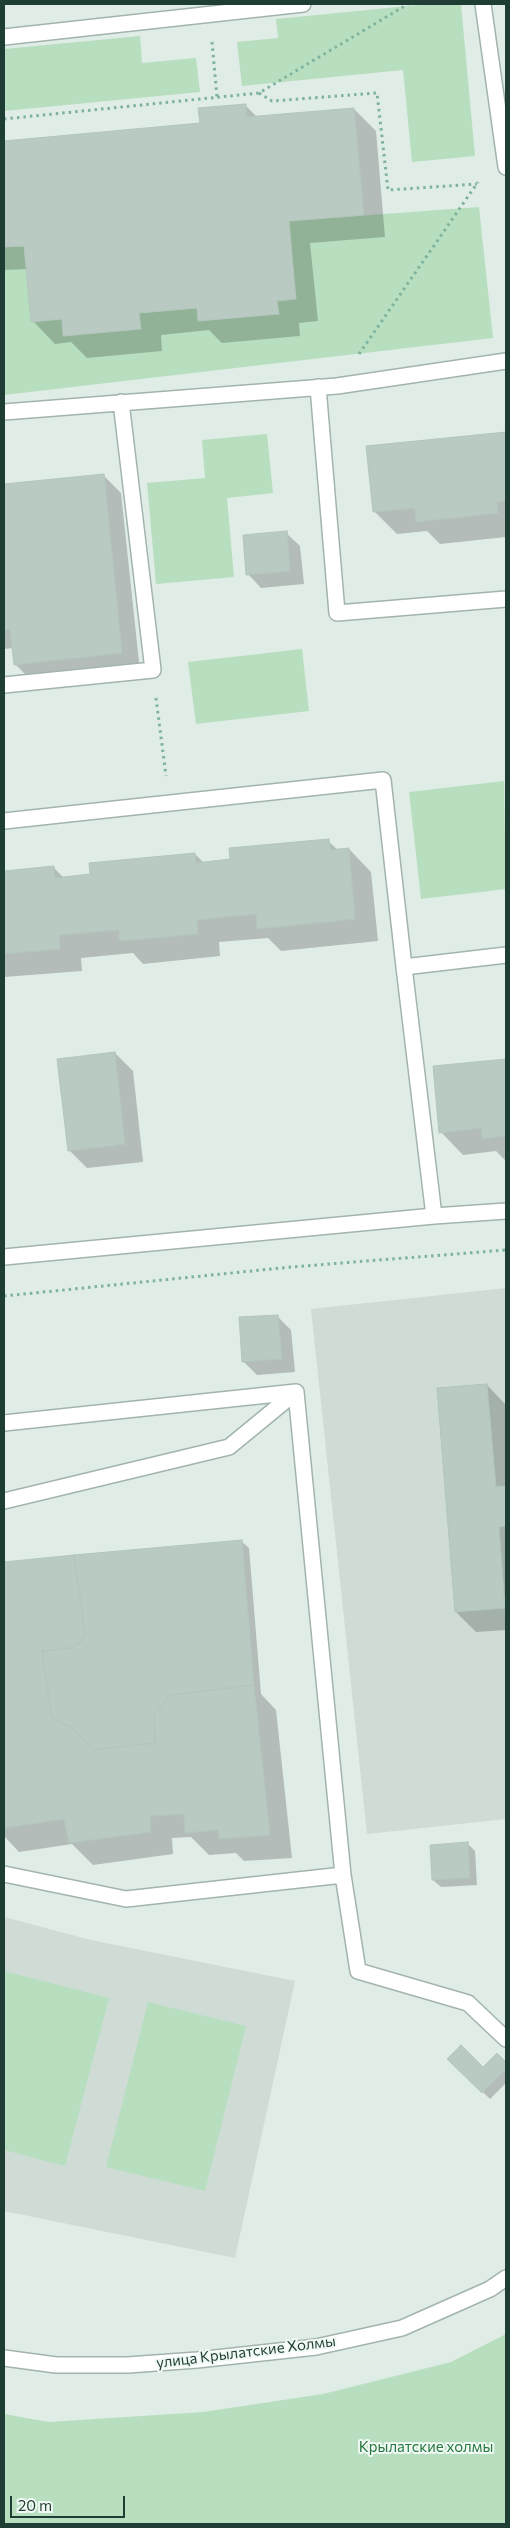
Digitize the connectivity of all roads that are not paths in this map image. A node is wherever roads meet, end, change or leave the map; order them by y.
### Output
1 (303, 4) edge
2 (483, 4) edge
3 (4, 37) edge
4 (506, 167) edge
5 (506, 361) edge
6 (318, 387) junction
7 (121, 402) junction
8 (4, 412) edge
9 (506, 598) edge
10 (4, 685) edge
11 (4, 821) edge
12 (506, 955) edge
13 (404, 967) junction
14 (506, 1211) edge
15 (434, 1216) junction
16 (4, 1257) edge
17 (296, 1392) junction
18 (4, 1424) edge
19 (4, 1502) edge
20 (4, 1874) edge
21 (343, 1874) junction
22 (506, 2040) edge
23 (506, 2278) edge
24 (4, 2358) edge

1 - 3 street
2 - 4 street
5 - 6 street
6 - 7 street
6 - 9 street
7 - 8 street
7 - 10 street
11 - 13 street
12 - 13 street
13 - 15 street
14 - 15 street
15 - 16 street
17 - 18 street
17 - 19 street
17 - 21 street
20 - 21 street
21 - 22 street
23 - 24 street, улица Крылатские Холмы

